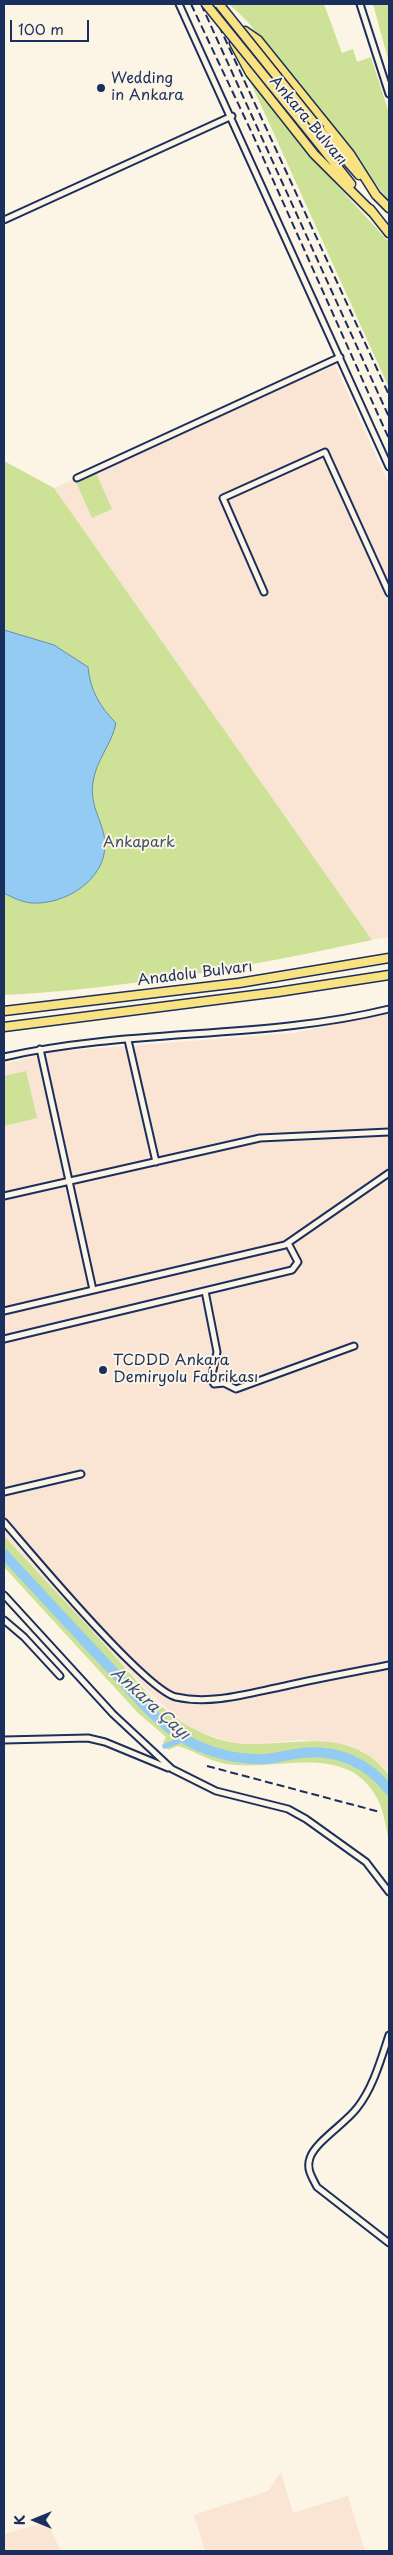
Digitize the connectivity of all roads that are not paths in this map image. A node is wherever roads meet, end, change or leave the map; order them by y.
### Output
1 (180, 4) edge
2 (206, 4) edge
3 (219, 4) edge
4 (360, 4) edge
5 (389, 94) edge
6 (232, 116) junction
7 (376, 195) junction
8 (389, 209) edge
9 (372, 212) junction
10 (4, 220) edge
11 (389, 233) edge
12 (340, 358) junction
13 (389, 467) edge
14 (77, 478) dead end
15 (264, 592) dead end
16 (389, 593) edge
17 (389, 958) edge
18 (389, 975) edge
19 (389, 1009) edge
20 (4, 1011) edge
21 (4, 1027) edge
22 (128, 1040) junction
23 (40, 1049) junction
24 (4, 1057) edge
25 (389, 1132) edge
26 (156, 1162) junction
27 (389, 1173) edge
28 (69, 1181) junction
29 (4, 1196) edge
30 (288, 1243) junction
31 (93, 1290) junction
32 (205, 1291) junction
33 (4, 1311) edge
34 (4, 1339) edge
35 (354, 1346) dead end
36 (81, 1474) dead end
37 (4, 1492) edge
38 (4, 1522) edge
39 (4, 1595) edge
40 (4, 1620) edge
41 (389, 1665) edge
42 (60, 1676) dead end
43 (4, 1740) edge
44 (172, 1769) junction
45 (389, 1892) edge
46 (389, 2035) edge
47 (389, 2243) edge

1 - 6 street
2 - 9 main road, Ankara Bulvarı, bridge
3 - 7 main road, Ankara Bulvarı, bridge
4 - 5 street
6 - 10 street
6 - 12 street
7 - 8 main road
7 - 9 main road, Ankara Bulvarı
9 - 11 main road, Ankara Bulvarı
12 - 13 street
12 - 14 street
15 - 16 street
17 - 20 main road, Anadolu Bulvarı
18 - 21 main road, Anadolu Bulvarı
19 - 22 street
22 - 23 street
22 - 26 street
23 - 24 street
23 - 28 street
25 - 26 street
26 - 28 street
27 - 30 street
28 - 29 street
28 - 31 street
30 - 31 street
30 - 32 street
31 - 33 street
32 - 34 street
32 - 35 street
36 - 37 street
38 - 41 street
39 - 44 street
40 - 42 street
43 - 44 street
44 - 45 street
46 - 47 street

